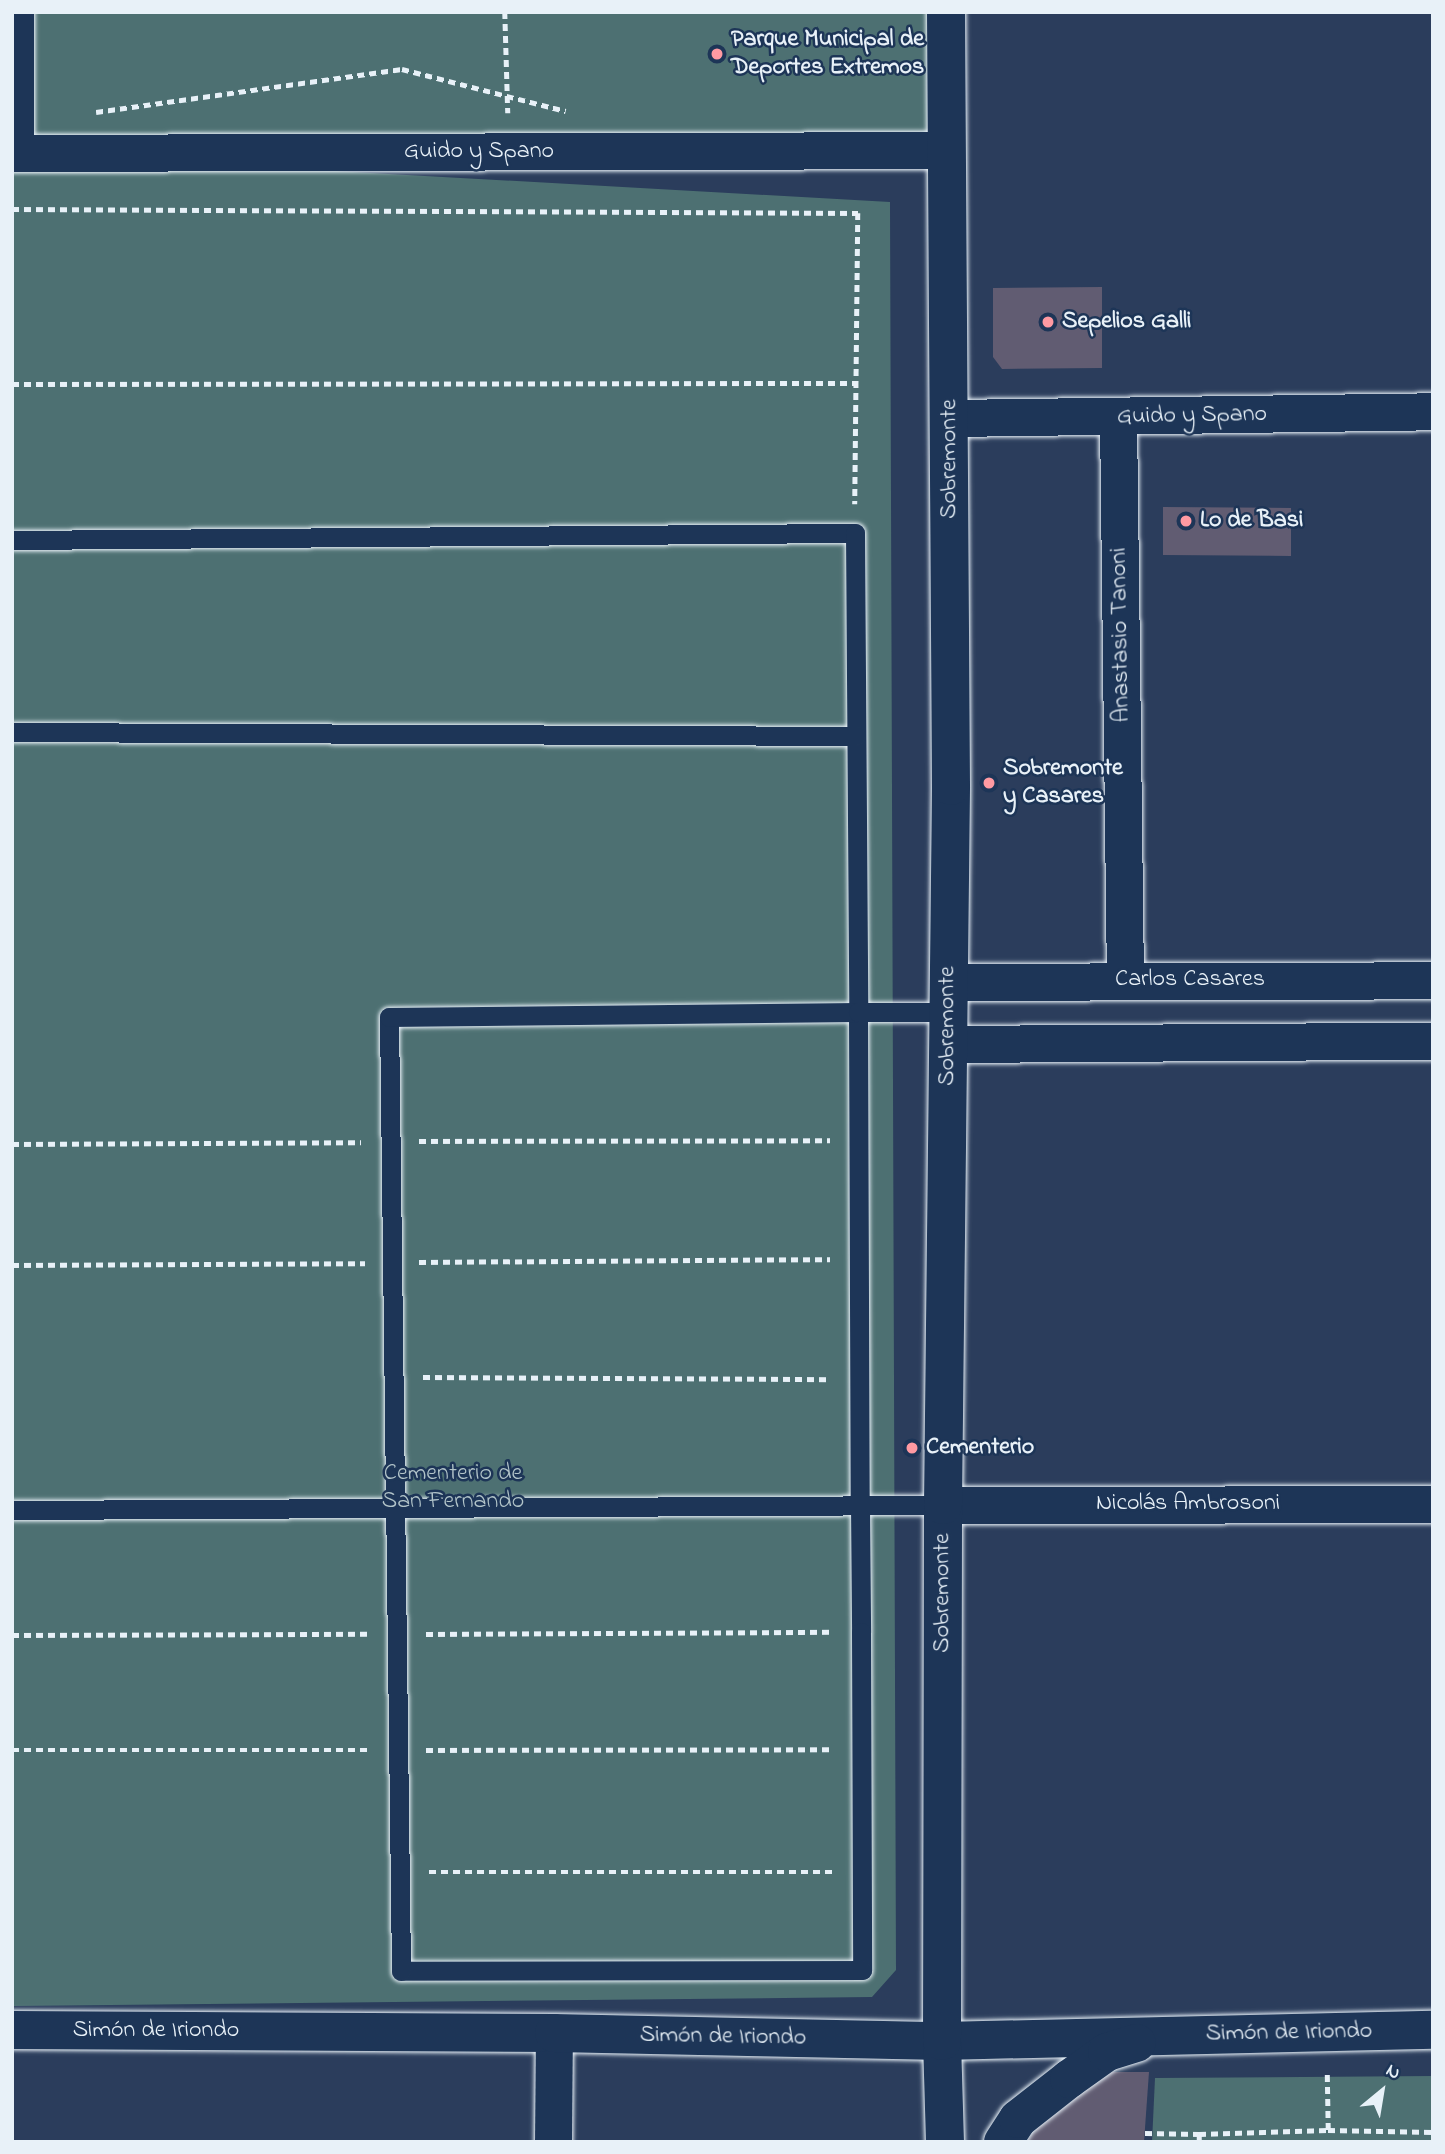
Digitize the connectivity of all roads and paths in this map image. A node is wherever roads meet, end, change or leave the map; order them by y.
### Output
1 (15, 12) edge
2 (505, 12) edge
3 (946, 12) edge
4 (508, 97) junction
5 (569, 111) dead end
6 (84, 113) dead end
7 (945, 150) junction
8 (509, 152) junction
9 (14, 153) edge
10 (12, 208) edge
11 (856, 383) junction
12 (12, 384) edge
13 (1433, 411) edge
14 (1118, 417) junction
15 (951, 418) junction
16 (855, 533) junction
17 (12, 540) edge
18 (12, 732) edge
19 (856, 736) junction
20 (1125, 980) junction
21 (1433, 980) edge
22 (858, 1012) junction
23 (949, 1013) junction
24 (1433, 1041) edge
25 (858, 1140) junction
26 (391, 1141) junction
27 (12, 1144) edge
28 (859, 1259) junction
29 (392, 1262) junction
30 (12, 1265) edge
31 (394, 1377) junction
32 (860, 1379) junction
33 (943, 1504) junction
34 (1433, 1504) edge
35 (860, 1505) junction
36 (395, 1508) junction
37 (12, 1510) edge
38 (861, 1632) junction
39 (397, 1634) junction
40 (12, 1635) edge
41 (861, 1749) junction
42 (12, 1750) edge
43 (398, 1750) junction
44 (400, 1872) junction
45 (862, 1872) junction
46 (12, 2030) edge
47 (1433, 2030) edge
48 (1327, 2032) junction
49 (554, 2033) junction
50 (1160, 2036) junction
51 (942, 2041) junction
52 (1328, 2130) junction
53 (1433, 2132) edge
54 (1144, 2133) dead end
55 (1199, 2134) junction
56 (553, 2142) edge
57 (945, 2142) edge
58 (1003, 2142) edge
59 (1199, 2142) edge

1 - 9 street
2 - 4 path
3 - 7 main road, Sobremonte
4 - 5 path
4 - 6 path
4 - 8 path
7 - 8 street, Guido y Spano
7 - 15 main road, Sobremonte
8 - 9 street, Guido y Spano
10 - 11 path
11 - 12 path
11 - 16 path
13 - 14 street, Guido y Spano
14 - 15 street, Guido y Spano
14 - 20 street, Anastasio Tanoni
15 - 23 main road, Sobremonte
16 - 17 lane
16 - 19 lane
18 - 19 lane
19 - 22 lane
20 - 21 street, Carlos Casares
20 - 23 street, Carlos Casares
22 - 23 lane
22 - 25 lane
22 - 26 lane
23 - 24 street
23 - 33 main road, Sobremonte
25 - 26 path
25 - 28 lane
26 - 27 path
26 - 29 lane
28 - 29 path
28 - 32 lane
29 - 30 path
29 - 31 lane
31 - 32 path
31 - 36 lane
32 - 35 lane
33 - 34 street, Nicolás Ambrosoni
33 - 35 lane
33 - 51 main road, Sobremonte
35 - 36 lane
35 - 38 lane
36 - 37 lane
36 - 39 lane
38 - 39 path
38 - 41 lane
39 - 40 path
39 - 43 lane
41 - 43 path
41 - 45 lane
42 - 43 path
43 - 44 lane
44 - 45 path
44 - 45 lane
46 - 49 main road, Simón de Iriondo
47 - 48 main road, Simón de Iriondo
48 - 50 main road, Simón de Iriondo
48 - 52 path
49 - 51 main road, Simón de Iriondo
49 - 56 street
50 - 51 main road, Simón de Iriondo
50 - 58 main road
51 - 57 main road, Sobremonte
52 - 53 path
52 - 55 path
54 - 55 path
55 - 59 path

